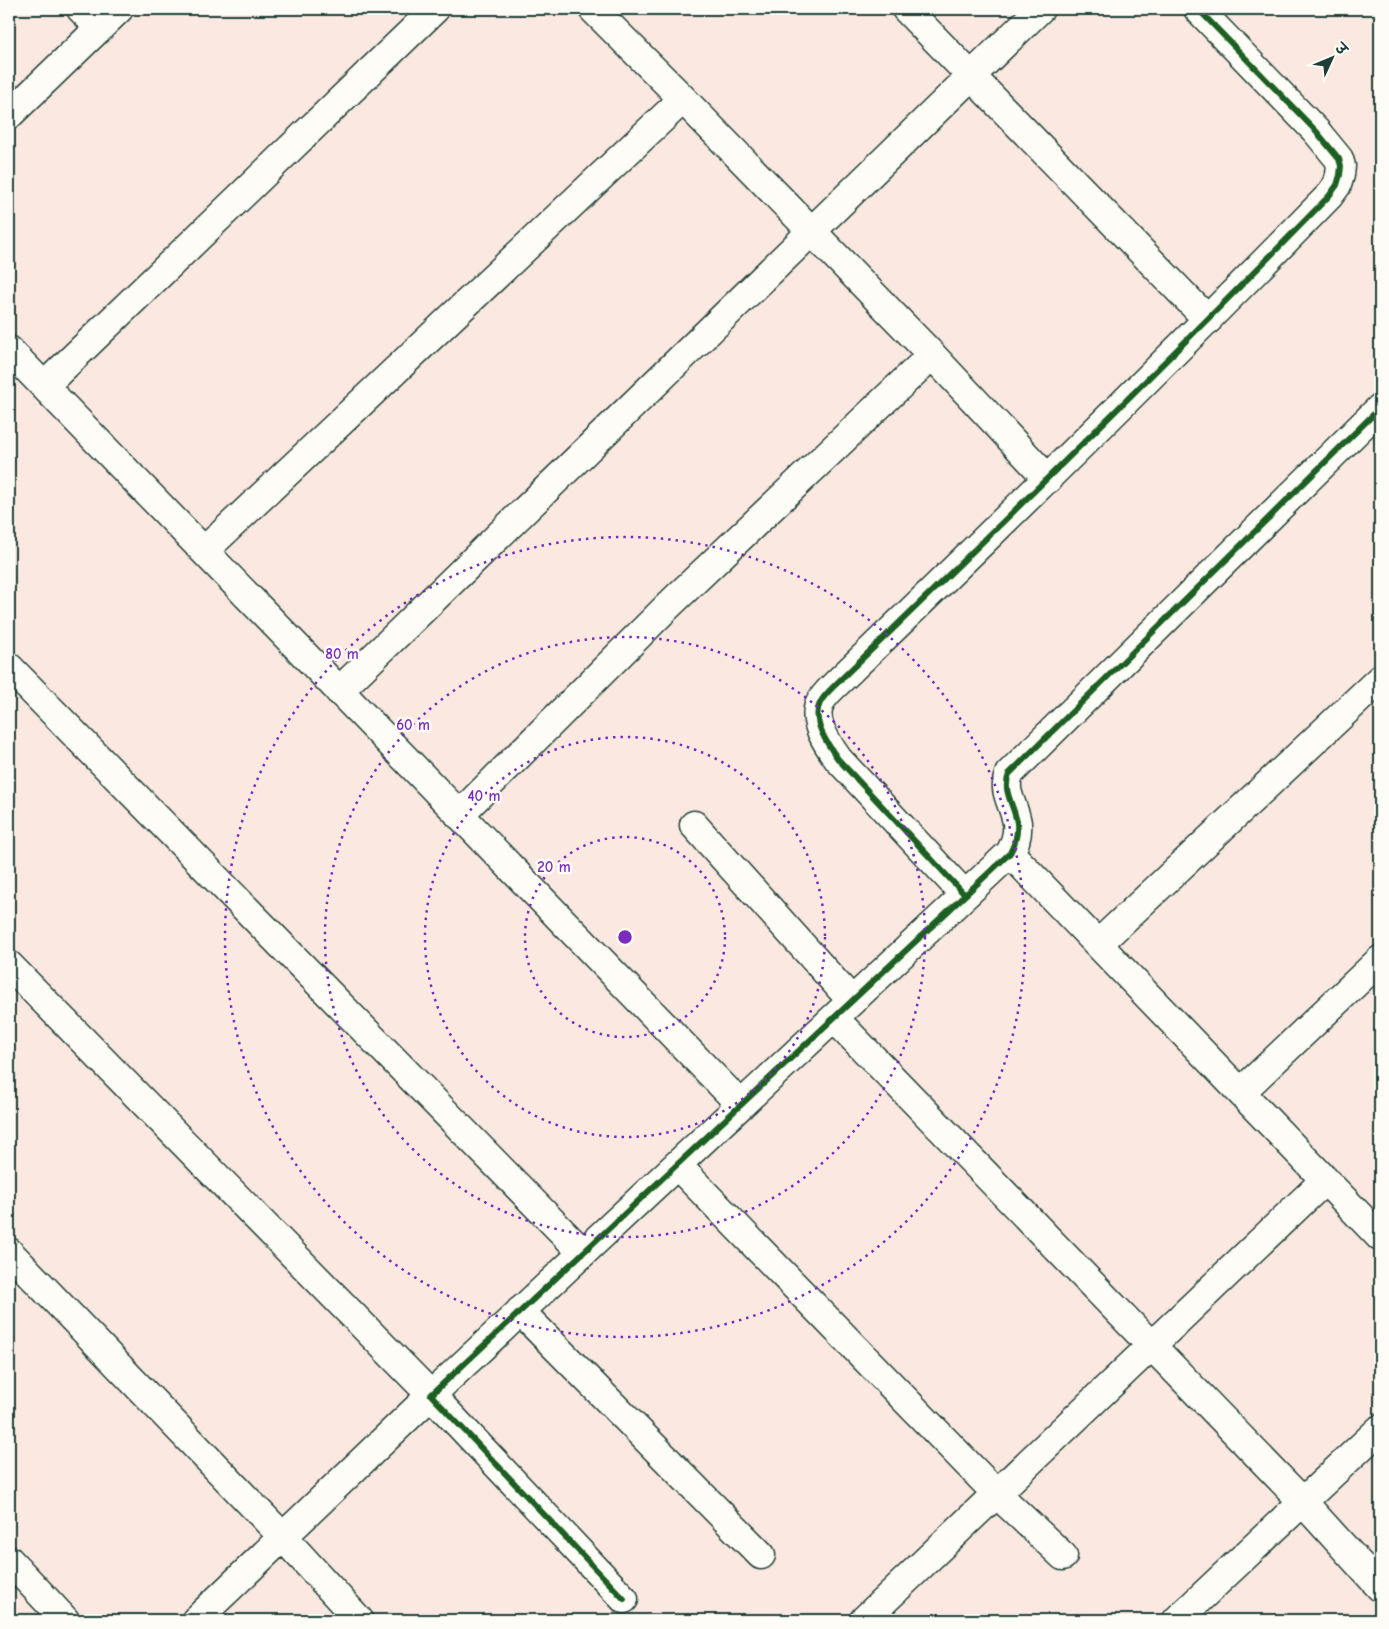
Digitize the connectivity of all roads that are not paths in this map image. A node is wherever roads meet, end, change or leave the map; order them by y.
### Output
1 (119, 9) edge
2 (435, 9) edge
3 (593, 9) edge
4 (906, 9) edge
5 (1040, 9) edge
6 (1198, 9) edge
7 (91, 18) edge
8 (972, 75) junction
9 (683, 100) junction
10 (9, 115) edge
11 (811, 232) junction
12 (1208, 320) junction
13 (9, 350) edge
14 (932, 355) junction
15 (44, 386) junction
16 (1380, 408) edge
17 (1048, 480) junction
18 (204, 552) junction
19 (9, 668) edge
20 (1380, 679) edge
21 (339, 691) junction
22 (459, 815) junction
23 (694, 825) dead end
24 (1010, 853) junction
25 (965, 895) junction
26 (1098, 944) junction
27 (1380, 960) edge
28 (9, 966) edge
29 (843, 1010) junction
30 (1241, 1092) junction
31 (741, 1105) junction
32 (677, 1165) junction
33 (1325, 1180) junction
34 (1380, 1237) edge
35 (9, 1252) edge
36 (583, 1253) junction
37 (520, 1311) junction
38 (1151, 1345) junction
39 (431, 1395) junction
40 (1380, 1430) edge
41 (996, 1493) junction
42 (1302, 1501) junction
43 (283, 1537) junction
44 (760, 1554) dead end
45 (1064, 1556) dead end
46 (9, 1560) edge
47 (1380, 1587) edge
48 (624, 1599) dead end
49 (66, 1620) edge
50 (196, 1620) edge
51 (359, 1620) edge
52 (864, 1620) edge
53 (1177, 1620) edge

1 - 7 street
2 - 15 street
3 - 9 street
4 - 8 street
5 - 8 street
6 - 12 street
7 - 10 street
8 - 11 street
8 - 12 street
9 - 11 street
9 - 18 street
11 - 14 street
11 - 21 street
12 - 17 street
13 - 15 street
14 - 17 street
14 - 22 street
15 - 18 street
16 - 24 street
17 - 25 street
18 - 21 street
19 - 36 street
20 - 26 street
21 - 22 street
22 - 31 street
23 - 29 street
24 - 25 street
24 - 26 street
25 - 29 street
26 - 30 street
27 - 30 street
28 - 39 street
29 - 31 street
29 - 38 street
30 - 33 street
31 - 32 street
32 - 36 street
32 - 41 street
33 - 34 street
33 - 38 street
35 - 43 street
36 - 37 street
37 - 39 street
37 - 44 street
38 - 41 street
38 - 42 street
39 - 43 street
39 - 48 street
40 - 42 street
41 - 45 street
41 - 52 street
42 - 47 street
42 - 53 street
43 - 50 street
43 - 51 street
46 - 49 street

